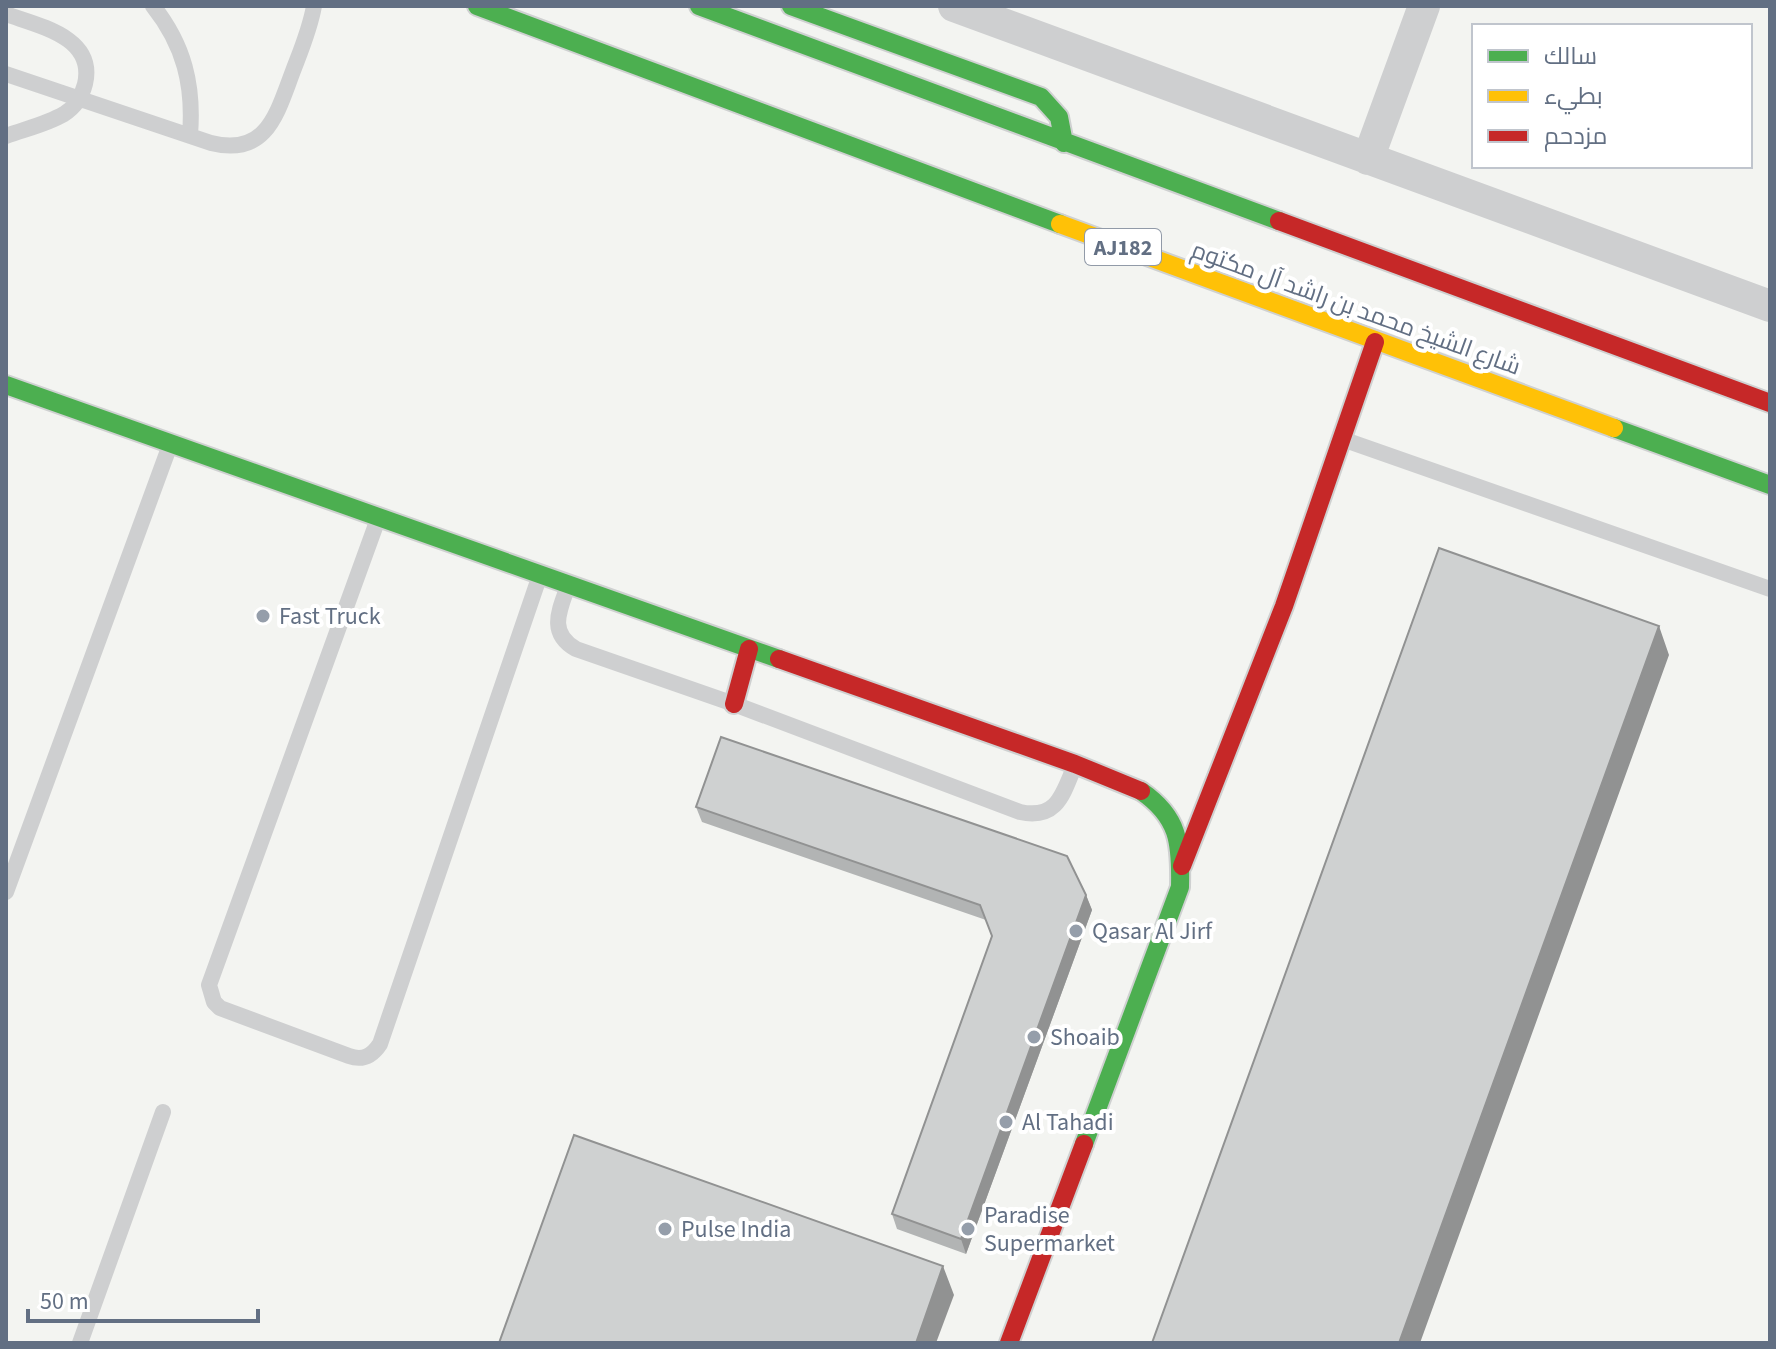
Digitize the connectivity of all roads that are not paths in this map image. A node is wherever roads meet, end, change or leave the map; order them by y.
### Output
1 (153, 6) edge
2 (314, 6) edge
3 (477, 6) edge
4 (699, 6) edge
5 (791, 6) edge
6 (954, 6) edge
7 (1424, 6) edge
8 (6, 14) edge
9 (6, 74) edge
10 (79, 99) junction
11 (190, 135) junction
12 (6, 136) edge
13 (1064, 143) junction
14 (1368, 159) junction
15 (1770, 306) edge
16 (1375, 342) junction
17 (6, 385) edge
18 (1770, 403) edge
19 (1343, 440) junction
20 (171, 444) junction
21 (1770, 485) edge
22 (379, 517) junction
23 (540, 575) junction
24 (568, 585) junction
25 (1770, 589) edge
26 (749, 649) junction
27 (734, 704) junction
28 (1075, 764) junction
29 (1182, 866) junction
30 (6, 892) edge
31 (163, 1112) dead end
32 (80, 1343) edge
33 (1009, 1343) edge

1 - 11 lane
2 - 11 lane
3 - 16 main road, شارع الشيخ محمد بن راشد آل مكتوم / AJ182
4 - 13 main road
5 - 13 main road
6 - 14 street
7 - 14 street
8 - 10 lane
9 - 10 lane
10 - 11 lane
10 - 12 lane
13 - 18 main road
14 - 15 street
16 - 19 main road
16 - 21 main road, شارع الشيخ محمد بن راشد آل مكتوم / AJ182
17 - 20 main road
19 - 25 lane
19 - 29 main road
20 - 22 main road
20 - 30 lane
22 - 23 main road
22 - 23 lane
23 - 24 main road
24 - 26 main road
24 - 27 lane
26 - 27 main road
26 - 28 main road
27 - 28 lane
28 - 29 main road
29 - 33 main road
31 - 32 lane

